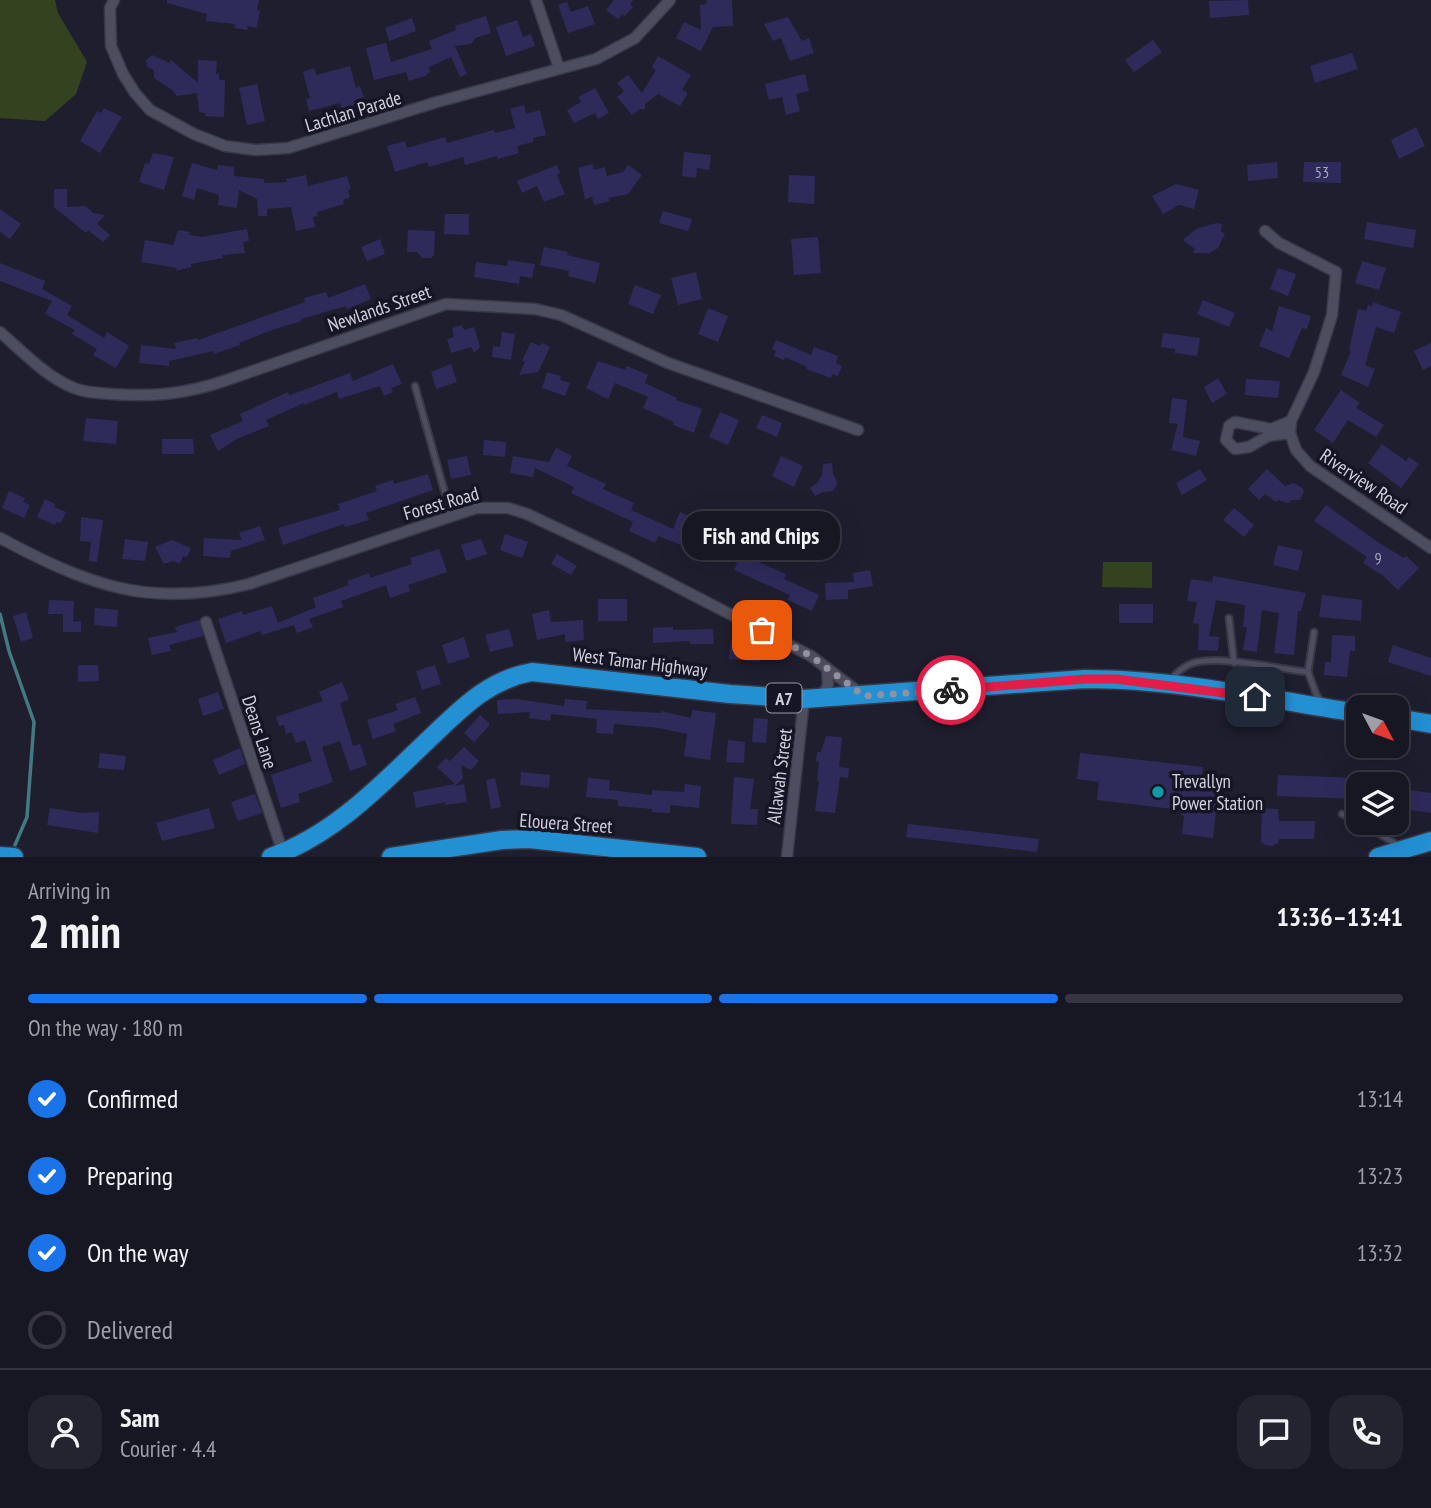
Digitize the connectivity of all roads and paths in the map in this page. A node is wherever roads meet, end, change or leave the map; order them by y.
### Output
1 (114, 0) edge
2 (536, 0) edge
3 (670, 0) edge
4 (559, 68) junction
5 (1265, 231) dead end
6 (1338, 258) dead end
7 (1336, 272) junction
8 (0, 332) edge
9 (415, 386) dead end
10 (1291, 421) junction
11 (858, 430) dead end
12 (1290, 433) junction
13 (451, 515) junction
14 (0, 538) edge
15 (1431, 548) edge
16 (1229, 618) dead end
17 (206, 622) dead end
18 (1314, 632) dead end
19 (1234, 663) junction
20 (827, 668) junction
21 (1308, 672) junction
22 (1174, 685) junction
23 (864, 696) junction
24 (813, 699) junction
25 (1327, 708) junction
26 (1346, 711) edge
27 (1409, 720) edge
28 (1431, 724) edge
29 (1342, 814) dead end
30 (1346, 816) edge
31 (1380, 835) edge
32 (1431, 841) edge
33 (1405, 850) junction
34 (277, 855) edge
35 (0, 856) edge
36 (14, 857) edge
37 (391, 857) edge
38 (696, 857) edge
39 (787, 857) edge
40 (1378, 857) edge

1 - 4 street, Lachlan Parade
2 - 4 street
3 - 4 street, Lachlan Parade
5 - 7 street
6 - 7 street
7 - 10 street
8 - 11 street, Newlands Street
9 - 13 lane
10 - 12 street
10 - 12 street
12 - 15 street, Riverview Road
13 - 14 street, Forest Road
13 - 20 street, Forest Road
16 - 19 lane
17 - 34 street, Deans Lane
18 - 21 lane
19 - 21 lane
19 - 22 lane
20 - 23 street, Forest Road
20 - 24 street, Allawah Street
21 - 25 lane
22 - 23 highway, West Tamar Highway / A7
22 - 25 highway, West Tamar Highway / A7
23 - 24 highway, West Tamar Highway / A7
24 - 34 highway, West Tamar Highway / A7
24 - 39 street, Allawah Street
25 - 26 highway, West Tamar Highway / A7
27 - 28 highway
29 - 30 lane
31 - 33 lane
32 - 33 highway
33 - 40 highway
35 - 36 highway
37 - 38 highway, Elouera Street

